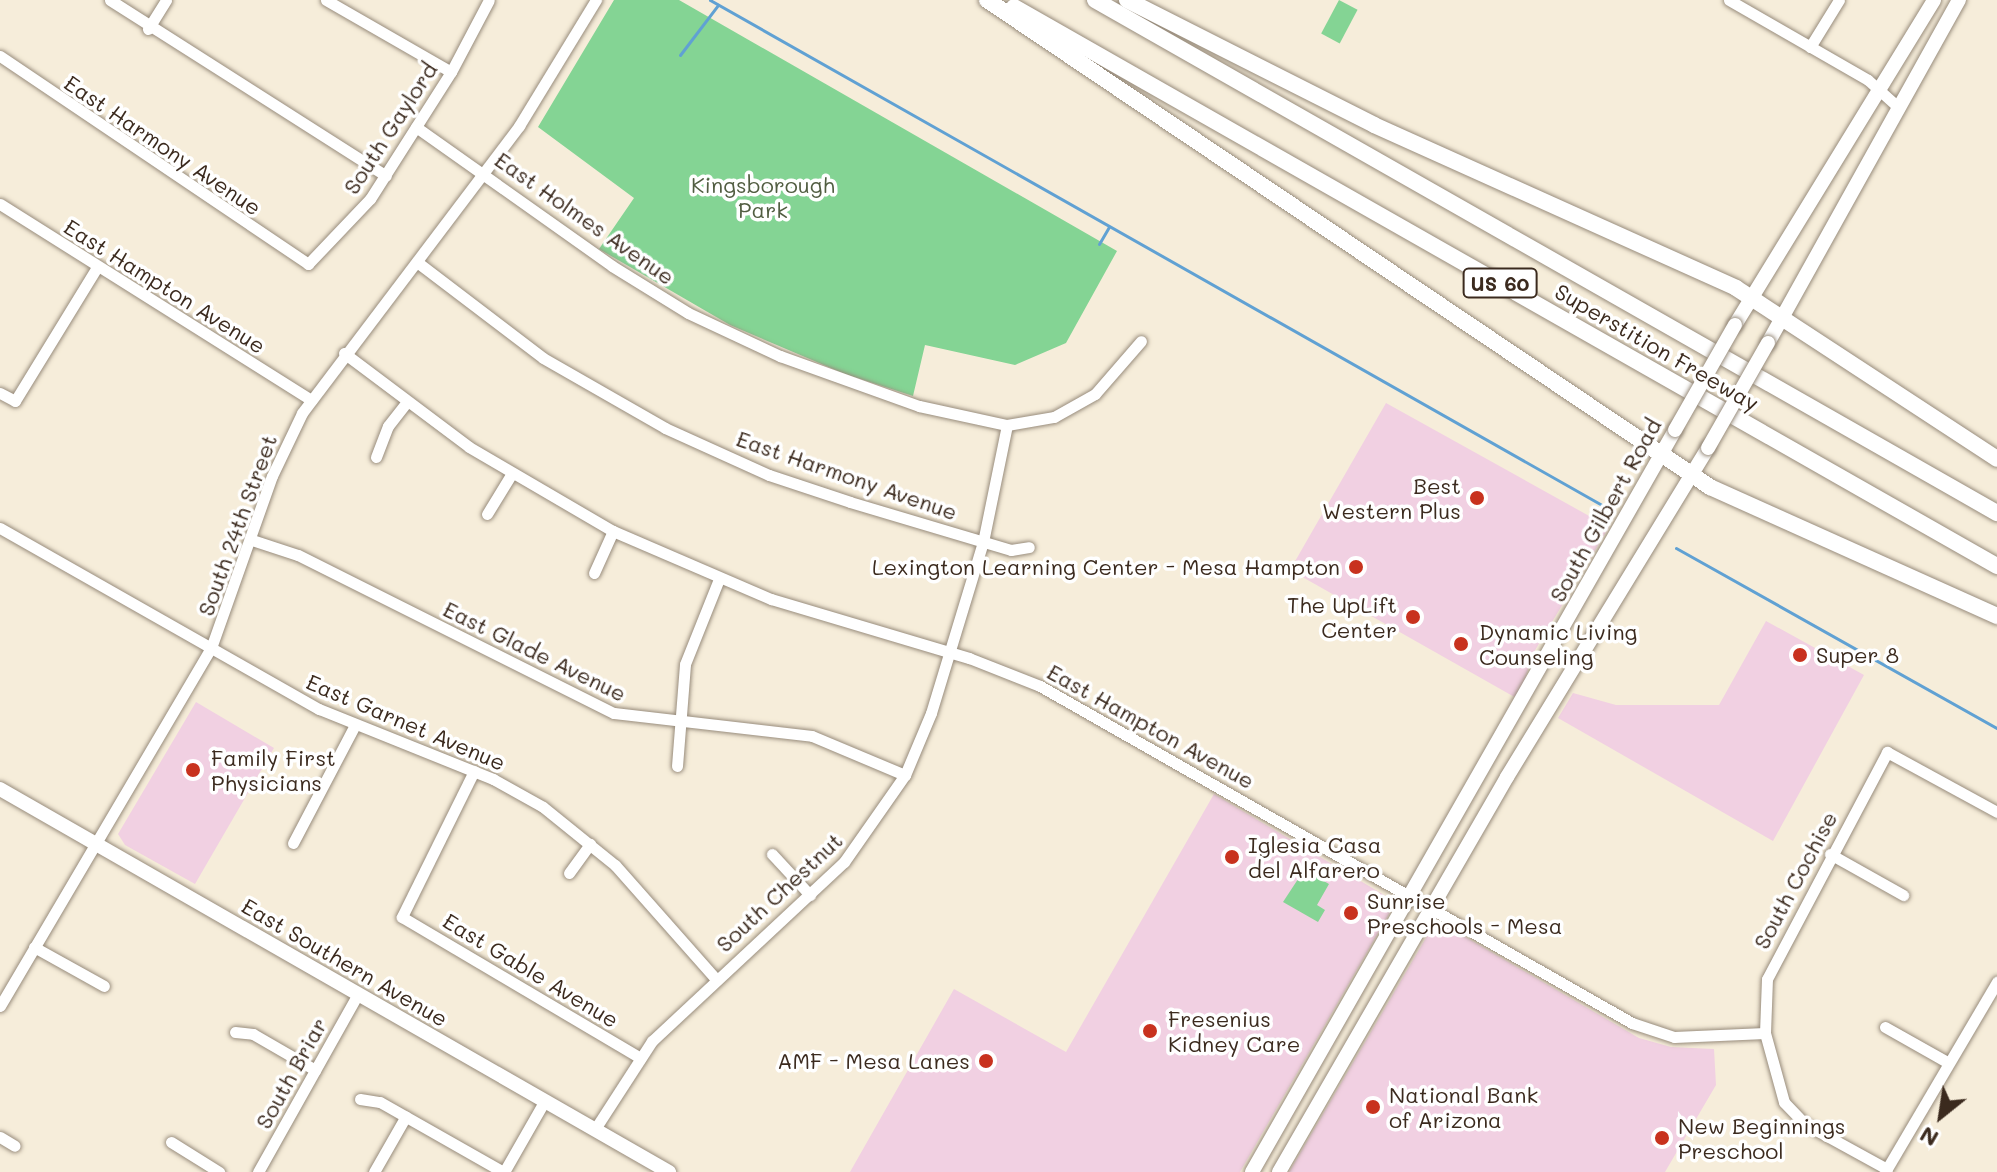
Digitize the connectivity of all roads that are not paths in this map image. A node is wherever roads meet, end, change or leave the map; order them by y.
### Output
1 (110, 0) edge
2 (166, 0) edge
3 (326, 0) edge
4 (489, 0) edge
5 (596, 0) edge
6 (987, 0) edge
7 (1002, 0) edge
8 (1095, 0) edge
9 (1127, 0) edge
10 (1729, 0) edge
11 (1839, 0) edge
12 (1934, 0) edge
13 (1959, 0) edge
14 (148, 29) junction
15 (1810, 47) junction
16 (0, 56) edge
17 (451, 72) junction
18 (1868, 80) junction
19 (1887, 80) junction
20 (1907, 90) junction
21 (1878, 94) junction
22 (1898, 107) junction
23 (416, 127) junction
24 (486, 172) junction
25 (386, 176) junction
26 (0, 204) edge
27 (417, 262) junction
28 (308, 264) joint
29 (96, 269) junction
30 (1752, 297) junction
31 (1783, 317) junction
32 (1141, 341) dead end
33 (344, 353) junction
34 (0, 393) edge
35 (311, 400) junction
36 (407, 402) junction
37 (1007, 425) junction
38 (1660, 456) junction
39 (376, 457) dead end
40 (1997, 459) edge
41 (512, 473) junction
42 (1691, 475) junction
43 (1997, 513) edge
44 (487, 514) dead end
45 (0, 528) edge
46 (613, 531) junction
47 (252, 540) junction
48 (983, 542) junction
49 (1029, 547) dead end
50 (1997, 566) edge
51 (594, 573) dead end
52 (719, 579) junction
53 (1997, 616) edge
54 (211, 648) junction
55 (949, 653) junction
56 (355, 725) junction
57 (679, 725) junction
58 (677, 766) dead end
59 (474, 771) junction
60 (905, 775) junction
61 (0, 789) edge
62 (1997, 812) edge
63 (93, 843) junction
64 (293, 843) dead end
65 (590, 844) junction
66 (772, 854) dead end
67 (1830, 854) junction
68 (569, 873) dead end
69 (810, 895) junction
70 (1903, 895) dead end
71 (1412, 898) junction
72 (1431, 909) junction
73 (34, 947) junction
74 (715, 978) junction
75 (1997, 982) edge
76 (104, 986) dead end
77 (358, 994) junction
78 (0, 1006) edge
79 (1885, 1027) dead end
80 (235, 1032) dead end
81 (1765, 1033) junction
82 (640, 1058) junction
83 (1949, 1063) junction
84 (315, 1070) junction
85 (360, 1099) dead end
86 (545, 1100) junction
87 (406, 1116) junction
88 (595, 1129) junction
89 (0, 1137) edge
90 (171, 1142) dead end
91 (15, 1146) dead end
92 (1886, 1171) edge
93 (219, 1172) edge
94 (258, 1172) edge
95 (374, 1172) edge
96 (504, 1172) edge
97 (669, 1172) edge
98 (1252, 1172) edge
99 (1279, 1172) edge

1 - 14 street
2 - 14 street
3 - 17 street
4 - 17 street, South Gaylord
5 - 24 street, South 24th Street
6 - 38 highway
7 - 50 highway, Superstition Freeway / US 60
8 - 43 highway, Superstition Freeway / US 60
9 - 30 highway
10 - 15 street
11 - 15 street
12 - 19 main road, South Gilbert Road
13 - 20 main road
14 - 25 street
15 - 18 street
16 - 28 street, East Harmony Avenue
17 - 23 street, South Gaylord
18 - 19 street
18 - 21 street
19 - 20 street
19 - 21 main road, South Gilbert Road
20 - 22 main road
21 - 22 street
21 - 30 main road, South Gilbert Road
22 - 31 main road
23 - 24 street, East Holmes Avenue
23 - 25 street, South Gaylord
24 - 27 street, South 24th Street
24 - 37 street, East Holmes Avenue
25 - 28 street, South Gaylord
26 - 29 street, East Hampton Avenue
27 - 33 street, South 24th Street
27 - 48 street, East Harmony Avenue
29 - 34 street
29 - 35 street, East Hampton Avenue
30 - 31 highway
30 - 38 main road, South Gilbert Road, bridge
31 - 40 highway
31 - 42 main road, bridge
32 - 37 street
33 - 35 street, South 24th Street
33 - 36 street, East Hampton Avenue
35 - 47 street, South 24th Street
36 - 39 street
36 - 41 street, East Hampton Avenue
37 - 48 street, South Chestnut
38 - 42 highway
38 - 71 main road, South Gilbert Road
41 - 44 street
41 - 46 street, East Hampton Avenue
42 - 53 highway
42 - 72 main road
45 - 54 street, East Garnet Avenue
46 - 51 street
46 - 52 street, East Hampton Avenue
47 - 54 street, South 24th Street
47 - 57 street, East Glade Avenue
48 - 49 street, East Harmony Avenue
48 - 55 street, South Chestnut
52 - 55 street, East Hampton Avenue
52 - 57 street
54 - 56 street, East Garnet Avenue
54 - 63 street, South 24th Street
55 - 60 street, South Chestnut
55 - 71 street, East Hampton Avenue
56 - 59 street, East Garnet Avenue
56 - 64 street
57 - 58 street
57 - 60 street, East Glade Avenue
59 - 65 street, East Garnet Avenue
59 - 82 street, East Gable Avenue
60 - 69 street, South Chestnut
61 - 63 main road, East Southern Avenue
62 - 67 street, South Cochise
63 - 73 street, South 24th Street
63 - 77 main road, East Southern Avenue
65 - 68 street
65 - 74 street, East Garnet Avenue
66 - 69 street
67 - 70 street
67 - 81 street, South Cochise
69 - 74 street, South Chestnut
71 - 72 street, East Hampton Avenue
71 - 98 main road, South Gilbert Road
72 - 81 street, East Hampton Avenue
72 - 99 main road
73 - 76 street
73 - 78 street, South 24th Street
74 - 82 street, South Chestnut
75 - 83 street
77 - 84 street, South Briar
77 - 86 main road, East Southern Avenue
79 - 83 street
80 - 84 street
81 - 92 street
82 - 88 street, South Chestnut
83 - 92 street
84 - 94 street, South Briar
85 - 87 street
86 - 88 main road, East Southern Avenue
86 - 96 street
87 - 95 street
87 - 96 street
88 - 97 main road, East Southern Avenue
89 - 91 street
90 - 93 street

